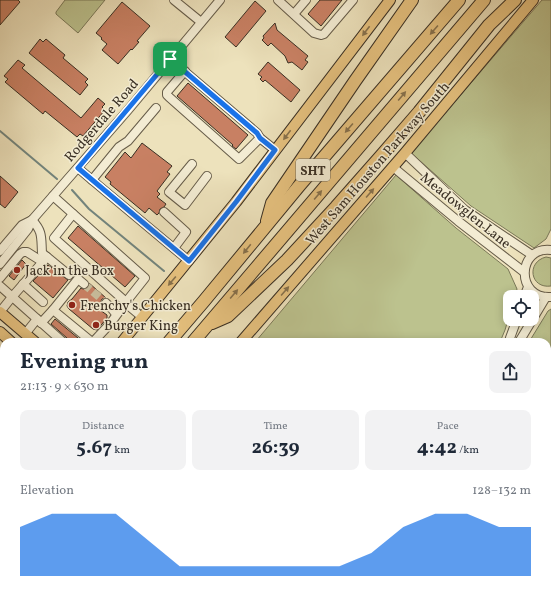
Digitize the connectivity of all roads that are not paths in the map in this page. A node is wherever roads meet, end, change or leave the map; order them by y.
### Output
1 (174, 0) edge
2 (220, 0) edge
3 (306, 0) edge
4 (353, 0) edge
5 (412, 0) edge
6 (459, 0) edge
7 (484, 0) edge
8 (515, 0) edge
9 (533, 0) edge
10 (280, 1) edge
11 (388, 1) edge
12 (184, 3) edge
13 (294, 14) junction
14 (200, 22) junction
15 (170, 59) junction
16 (185, 71) junction
17 (156, 108) dead end
18 (260, 138) junction
19 (275, 150) junction
20 (405, 153) junction
21 (192, 164) dead end
22 (393, 167) junction
23 (78, 168) junction
24 (207, 176) dead end
25 (92, 180) junction
26 (54, 195) junction
27 (465, 210) junction
28 (164, 212) dead end
29 (73, 214) junction
30 (32, 220) junction
31 (458, 221) junction
32 (265, 227) junction
33 (550, 247) edge
34 (174, 248) junction
35 (0, 251) edge
36 (532, 255) junction
37 (45, 259) junction
38 (189, 261) junction
39 (0, 264) edge
40 (524, 272) junction
41 (68, 275) dead end
42 (0, 278) edge
43 (23, 284) junction
44 (84, 284) dead end
45 (0, 286) edge
46 (528, 287) junction
47 (527, 290) edge
48 (12, 297) junction
49 (548, 297) edge
50 (43, 302) dead end
51 (126, 302) junction
52 (106, 303) tunnel mouth
53 (53, 310) junction
54 (0, 312) edge
55 (116, 314) junction
56 (142, 317) junction
57 (39, 321) junction
58 (209, 324) junction
59 (514, 326) edge
60 (25, 334) junction
61 (30, 338) edge
62 (58, 338) edge
63 (88, 338) edge
64 (97, 338) edge
65 (125, 338) edge
66 (172, 338) edge
67 (197, 338) edge
68 (244, 338) edge
69 (510, 338) edge
70 (522, 338) edge

1 - 12 street
2 - 14 street, Rodgerdale Road
3 - 13 street
4 - 13 street
5 - 32 highway
6 -> 32 highway, SHT
58 -> 7 highway, SHT
8 - 58 highway
9 - 20 main road, West Sam Houston Parkway South
10 - 13 street
11 -> 19 main road
12 - 14 street
14 - 15 street, Rodgerdale Road
15 - 16 street
15 - 23 street, Rodgerdale Road
16 - 18 street
16 - 18 street
17 - 25 street
18 - 19 street
19 - 38 main road
20 - 22 main road, West Sam Houston Parkway South
20 - 27 street, Meadowglen Lane
21 - 24 street
22 - 31 street, Meadowglen Lane
68 -> 22 main road, West Sam Houston Parkway South
23 - 25 street
23 - 26 street, Rodgerdale Road
25 - 34 street
26 - 29 street
26 - 30 street, Rodgerdale Road
27 - 31 street
27 - 36 street, Meadowglen Lane
28 - 34 street
29 - 51 street
29 - 51 street
30 - 35 street, Rodgerdale Road
30 - 37 street
30 - 39 street, Rodgerdale Road
31 - 40 street, Meadowglen Lane
32 -> 66 highway, SHT
33 - 36 street
34 - 38 street
36 - 40 street
37 - 41 street
37 - 42 street
37 - 43 street
38 -> 56 main road
40 - 46 street
43 - 48 street
43 - 50 street
44 - 53 street
45 - 48 street
46 - 47 street
46 - 49 street
48 - 54 street
48 - 57 street
49 - 70 street
51 - 55 street
51 - 56 street
52 - 55 street
53 - 57 street
53 - 63 street
54 - 60 main road
55 - 64 street
56 - 65 main road
57 - 60 street
57 - 62 street
58 - 67 highway, SHT
59 - 69 street
60 - 61 main road

